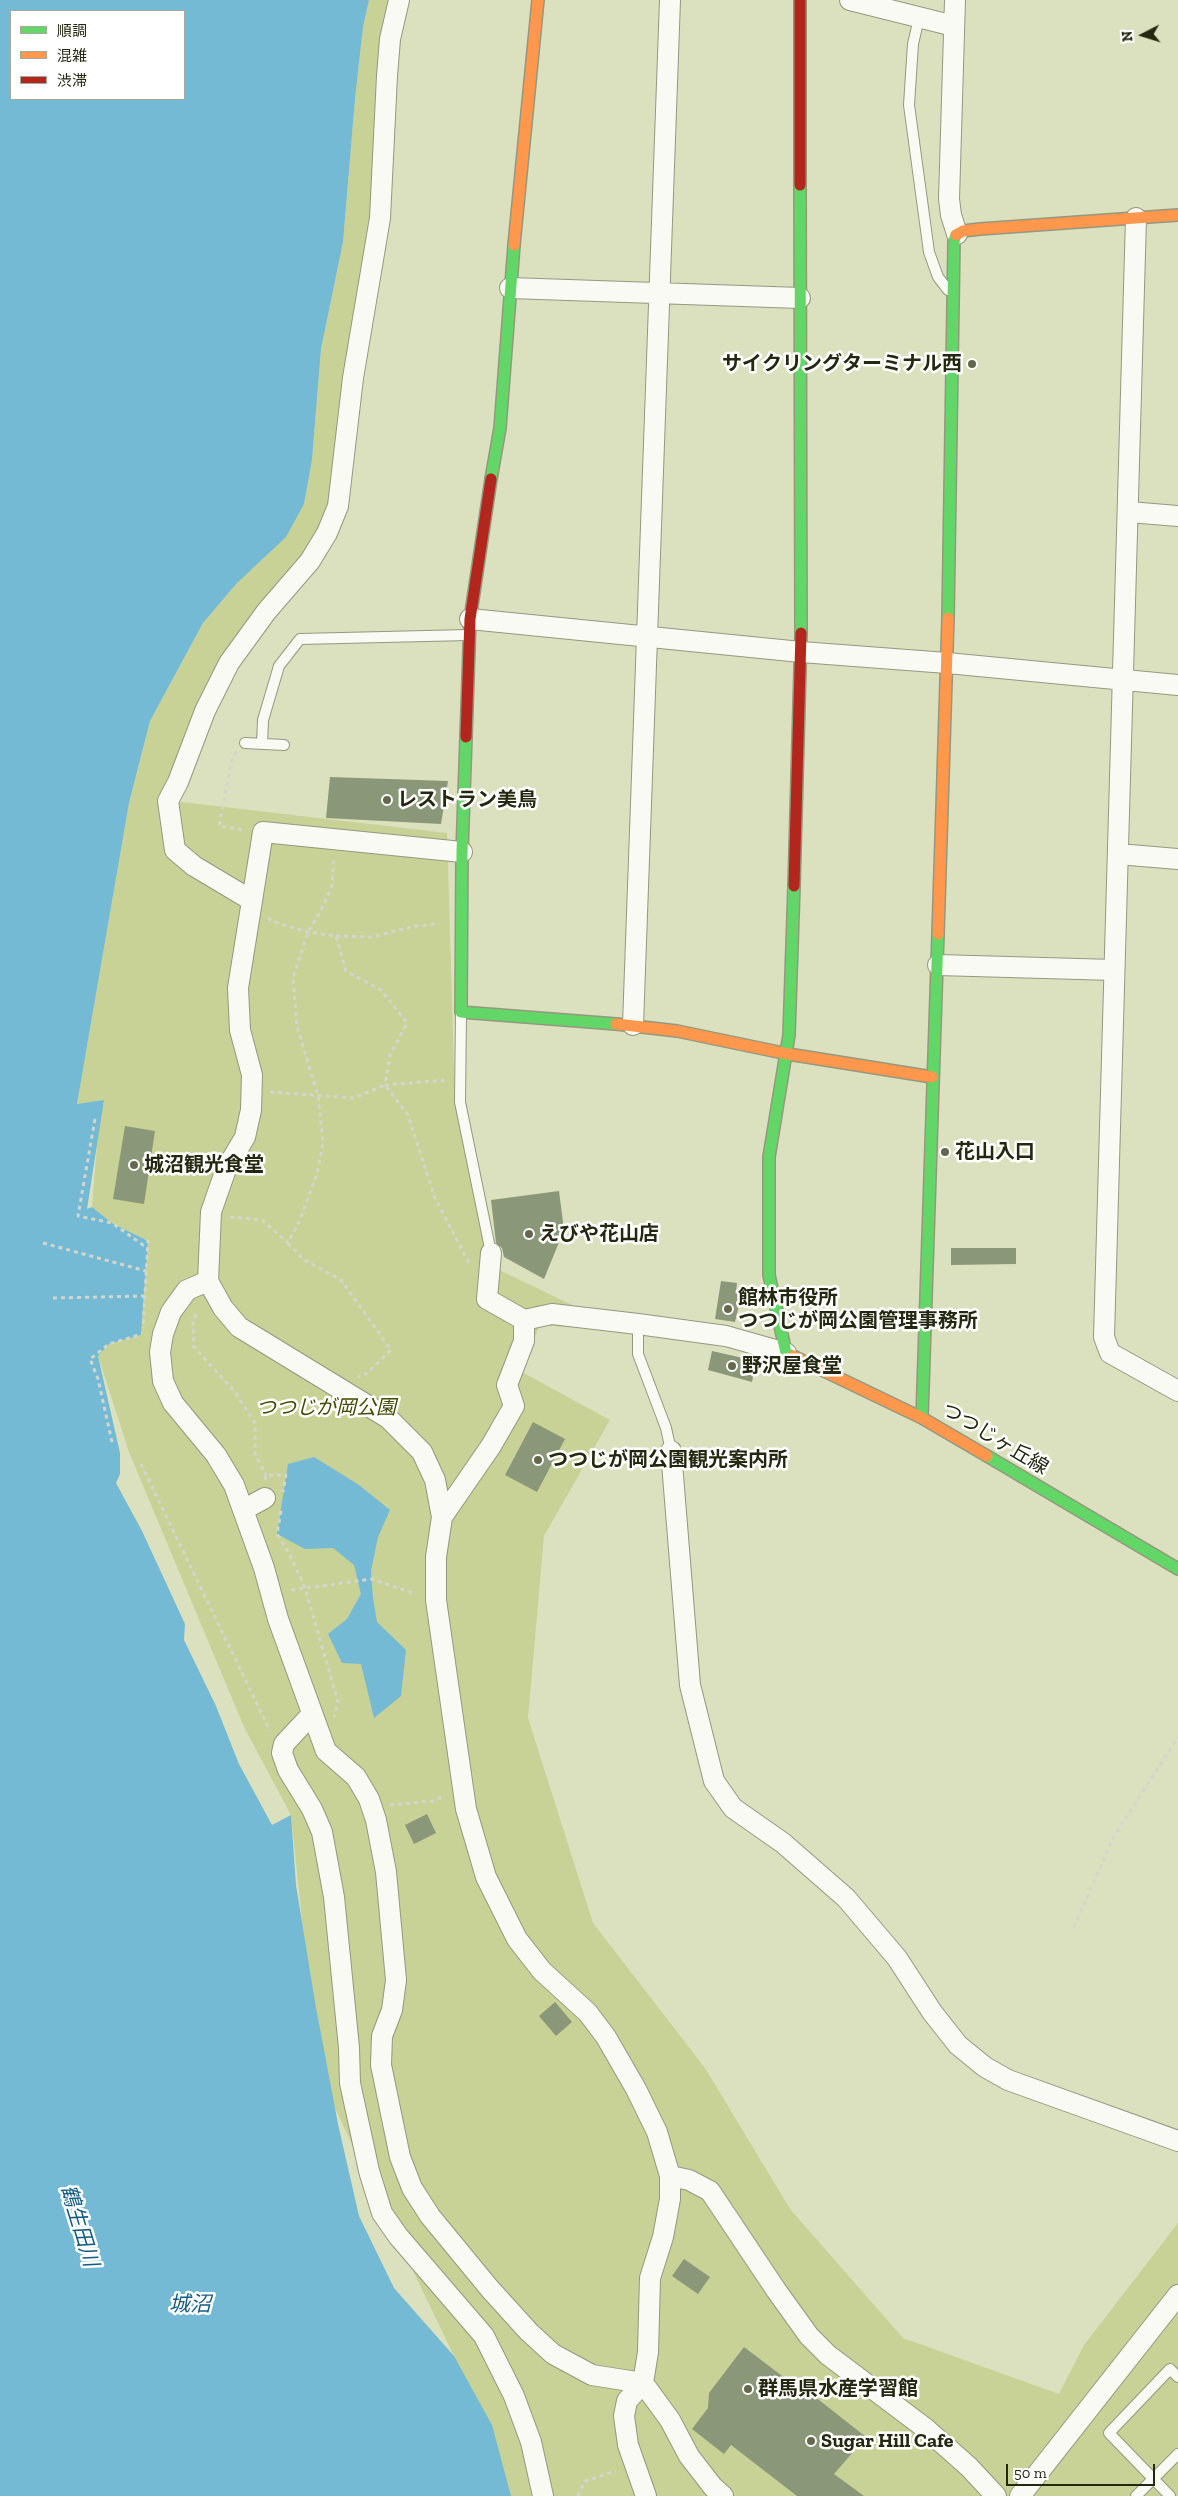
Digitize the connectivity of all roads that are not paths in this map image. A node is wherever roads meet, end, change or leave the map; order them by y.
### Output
1 (399, 0) edge
2 (538, 0) edge
3 (670, 0) edge
4 (800, 0) edge
5 (850, 0) edge
6 (955, 0) edge
7 (919, 18) junction
8 (954, 26) junction
9 (1178, 215) edge
10 (1136, 218) junction
11 (957, 234) junction
12 (510, 288) junction
13 (658, 292) junction
14 (800, 298) junction
15 (955, 299) junction
16 (1128, 512) junction
17 (1178, 516) edge
18 (469, 627) junction
19 (646, 636) junction
20 (801, 652) junction
21 (947, 663) junction
22 (1123, 680) junction
23 (1178, 685) edge
24 (244, 743) road end
25 (262, 744) junction
26 (284, 745) dead end
27 (462, 852) junction
28 (1118, 854) junction
29 (1178, 859) edge
30 (251, 900) junction
31 (938, 965) junction
32 (1114, 970) junction
33 (461, 1012) junction
34 (633, 1025) junction
35 (788, 1054) junction
36 (932, 1077) junction
37 (491, 1253) joint
38 (208, 1281) junction
39 (524, 1320) junction
40 (638, 1324) junction
41 (786, 1353) junction
42 (1178, 1391) edge
43 (922, 1418) junction
44 (671, 1451) joint
45 (274, 1499) road end
46 (243, 1510) junction
47 (442, 1517) junction
48 (1178, 1569) edge
49 (312, 1714) junction
50 (1178, 2141) edge
51 (670, 2176) junction
52 (1178, 2295) edge
53 (1178, 2377) edge
54 (643, 2383) junction
55 (1178, 2454) edge
56 (1154, 2478) junction
57 (543, 2496) edge
58 (646, 2496) edge
59 (723, 2496) edge
60 (996, 2496) edge
61 (1020, 2496) edge
62 (1136, 2496) edge
63 (1170, 2496) edge

1 - 30 street
2 - 12 street
3 - 13 street
4 - 14 street
5 - 7 street
6 - 8 street
7 - 8 street
7 - 15 lane
8 - 11 street
9 - 10 street
10 - 11 street
10 - 16 street
11 - 15 street
12 - 13 street
12 - 18 street
13 - 14 street
13 - 19 street
14 - 20 street
15 - 21 street
16 - 17 street
16 - 22 street
18 - 19 street
18 - 25 lane
18 - 27 street
19 - 20 street
19 - 34 street
20 - 21 street
20 - 35 street
21 - 22 street
21 - 31 street
22 - 23 street
22 - 28 street
24 - 25 lane
25 - 26 lane
27 - 30 street
27 - 33 street
28 - 29 street
28 - 32 street
30 - 38 street
31 - 32 street
31 - 36 street
32 - 42 street
33 - 34 street
33 - 37 lane
34 - 35 street
35 - 36 street
35 - 41 street
36 - 43 street
37 - 39 street
38 - 46 street
38 - 47 street
39 - 40 street
39 - 47 street
40 - 41 street
40 - 44 lane
41 - 43 street, つつじヶ丘線
43 - 48 street, つつじヶ丘線
44 - 50 street
45 - 46 street
46 - 49 street
47 - 51 street
49 - 54 street
49 - 57 street
51 - 54 street
51 - 60 street
52 - 61 street
53 - 56 lane
54 - 58 street
54 - 59 street
55 - 56 lane
56 - 62 lane
56 - 63 lane

